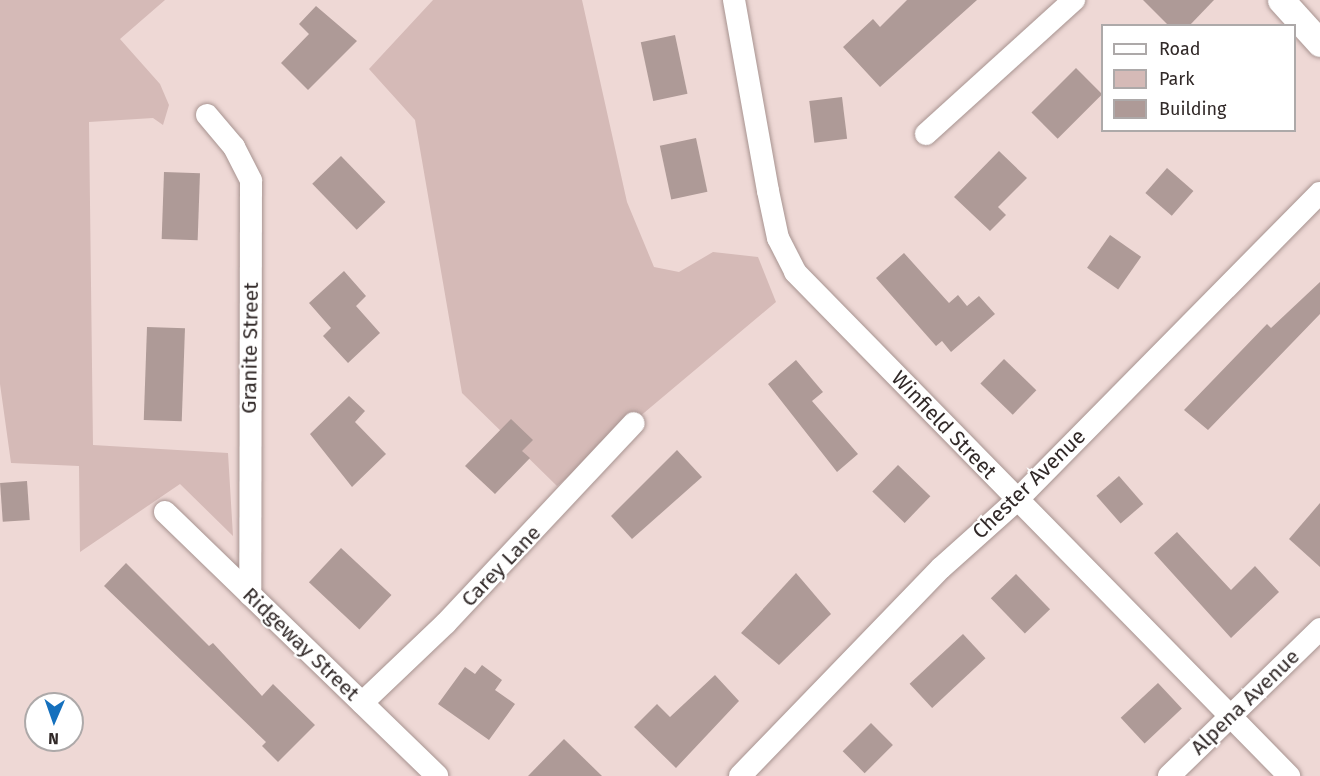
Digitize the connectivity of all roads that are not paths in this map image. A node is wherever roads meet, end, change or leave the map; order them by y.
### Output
1 (734, 0) edge
2 (1074, 0) edge
3 (1281, 0) edge
4 (1320, 43) edge
5 (207, 115) dead end
6 (926, 134) dead end
7 (1320, 193) edge
8 (634, 423) dead end
9 (1017, 500) junction
10 (165, 512) dead end
11 (250, 595) junction
12 (1320, 628) edge
13 (362, 703) junction
14 (1230, 714) junction
15 (437, 776) edge
16 (740, 776) edge
17 (1169, 776) edge
18 (1289, 776) edge

1 - 9 street, Winfield Street
2 - 6 street
3 - 4 street
5 - 11 street, Granite Street
7 - 9 street, Chester Avenue
8 - 13 street, Carey Lane
9 - 14 street, Winfield Street
9 - 16 street, Chester Avenue
10 - 11 street, Ridgeway Street
11 - 13 street, Ridgeway Street
12 - 14 street, Alpena Avenue
13 - 15 street, Ridgeway Street
14 - 17 street, Alpena Avenue
14 - 18 street, Winfield Street

